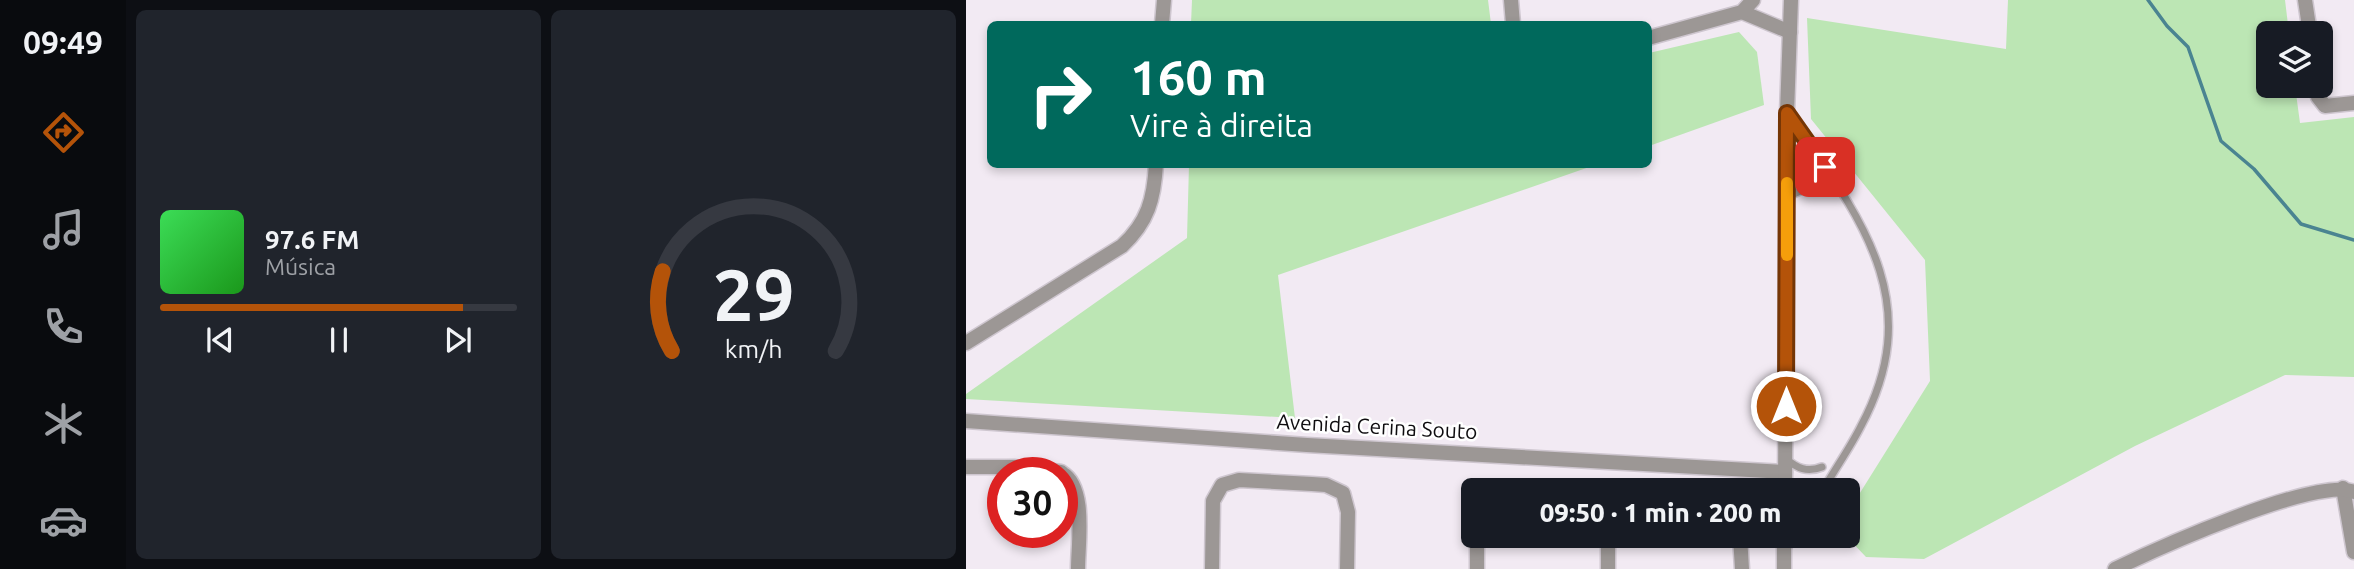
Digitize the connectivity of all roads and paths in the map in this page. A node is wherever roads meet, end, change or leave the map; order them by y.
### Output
1 (1164, 0) edge
2 (1511, 0) edge
3 (1753, 0) edge
4 (1791, 0) edge
5 (2305, 0) edge
6 (1742, 12) junction
7 (1162, 21) edge
8 (1513, 21) edge
9 (2308, 21) edge
10 (1790, 32) junction
11 (1652, 37) edge
12 (2321, 98) edge
13 (2354, 103) edge
14 (1787, 113) junction
15 (1156, 168) edge
16 (1825, 187) dead end
17 (1787, 197) junction
18 (966, 343) edge
19 (966, 421) edge
20 (1786, 465) junction
21 (966, 467) edge
22 (987, 467) edge
23 (1822, 467) dead end
24 (1785, 478) edge
25 (1829, 478) edge
26 (2348, 490) edge
27 (1078, 548) edge
28 (1477, 548) edge
29 (1608, 548) edge
30 (1741, 548) edge
31 (1784, 548) edge
32 (1788, 548) edge
33 (2354, 548) edge
34 (1784, 554) junction
35 (1078, 569) edge
36 (1212, 569) edge
37 (1347, 569) edge
38 (1476, 569) edge
39 (1608, 569) edge
40 (1742, 569) edge
41 (1784, 569) edge
42 (2115, 569) edge

1 - 7 street
2 - 8 street
3 - 6 street
4 - 10 street
5 - 9 street
6 - 10 street
6 - 11 street
10 - 14 street
12 - 13 street
14 - 17 street
14 - 25 lane
15 - 18 street
16 - 17 lane
17 - 20 street
19 - 20 street, Avenida Cerina Souto
20 - 23 lane
20 - 24 street
21 - 22 street
26 - 33 street
26 - 42 street
27 - 35 street
28 - 38 street
29 - 39 street
30 - 40 street
31 - 34 street
32 - 34 lane
34 - 41 street
36 - 37 street

